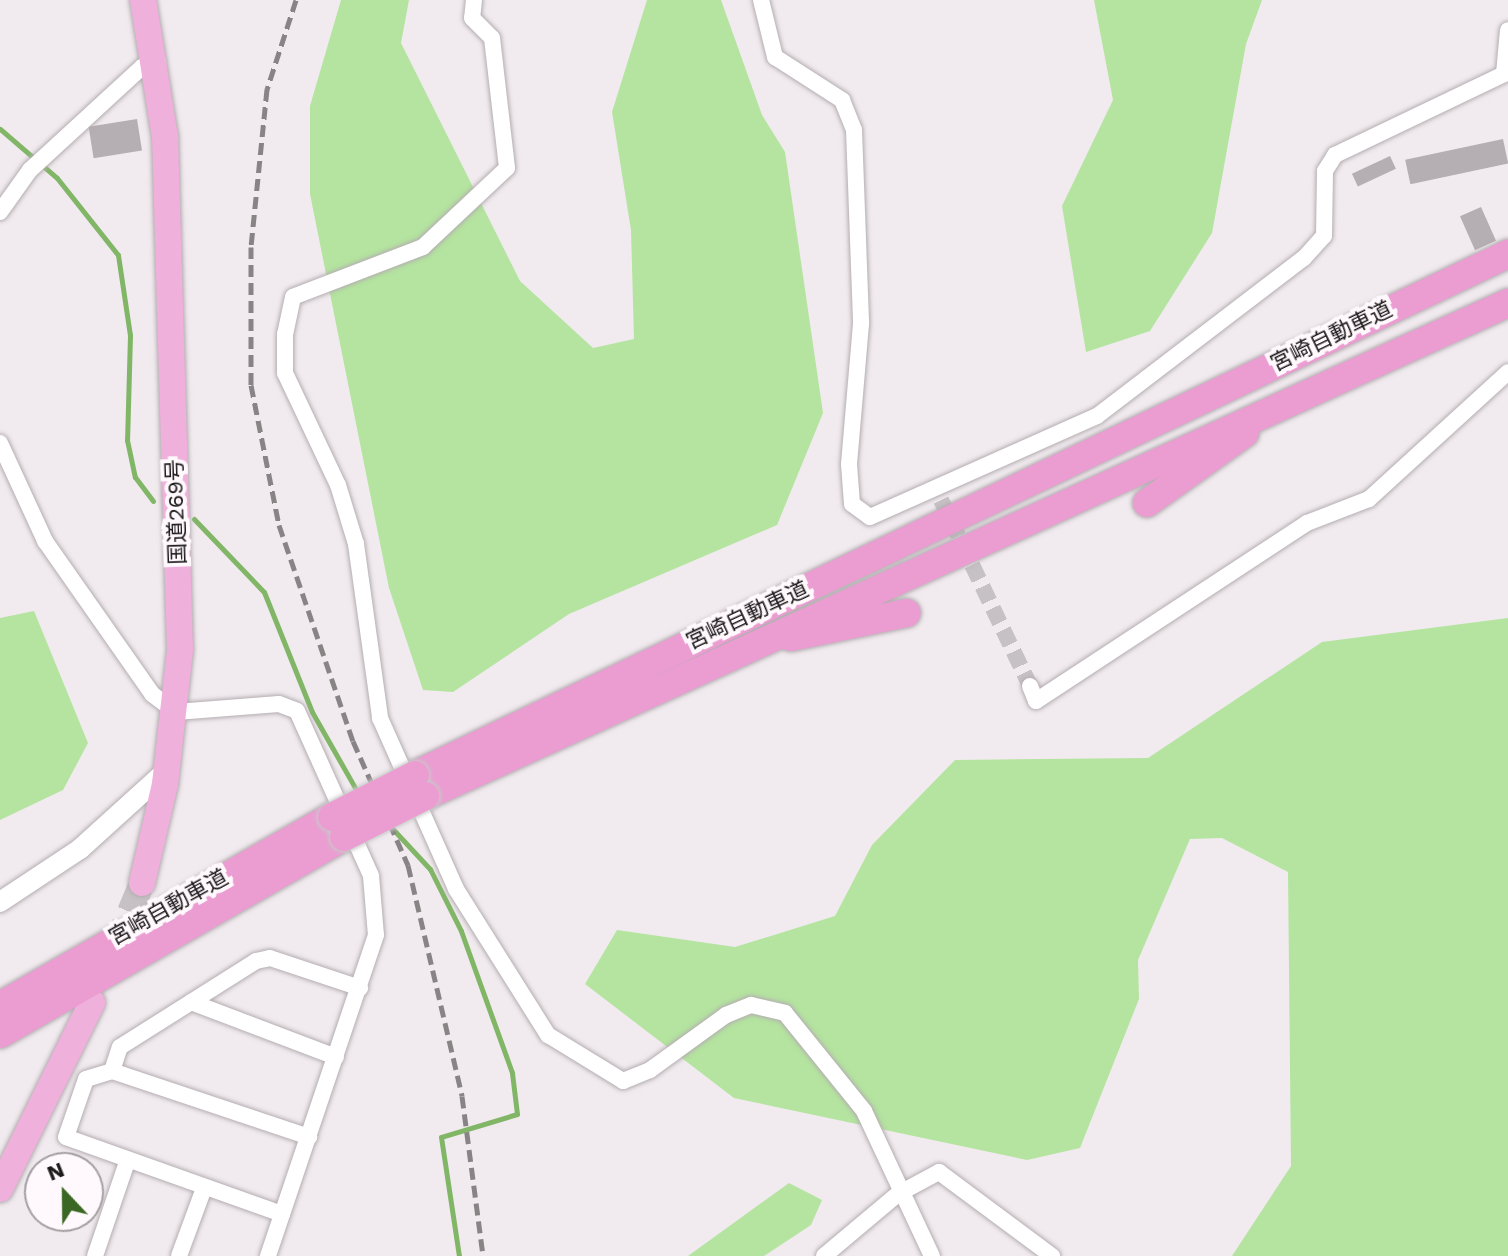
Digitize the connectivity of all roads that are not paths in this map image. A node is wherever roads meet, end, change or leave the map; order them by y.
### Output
1 (126, 0) edge
2 (143, 0) edge
3 (474, 0) edge
4 (761, 0) edge
5 (1508, 30) edge
6 (150, 65) junction
7 (1506, 75) edge
8 (0, 212) edge
9 (1508, 254) edge
10 (1508, 303) edge
11 (1508, 372) edge
12 (1298, 396) junction
13 (0, 443) edge
14 (1147, 503) dead end
15 (907, 613) dead end
16 (743, 647) junction
17 (1030, 686) dead end
18 (176, 712) junction
19 (166, 771) junction
20 (420, 785) junction
21 (338, 827) junction
22 (142, 883) tunnel mouth
23 (0, 902) edge
24 (360, 988) junction
25 (191, 1002) junction
26 (92, 1003) dead end
27 (0, 1006) edge
28 (0, 1034) edge
29 (336, 1057) junction
30 (112, 1071) junction
31 (309, 1137) junction
32 (127, 1162) junction
33 (204, 1188) junction
34 (0, 1189) edge
35 (898, 1194) junction
36 (282, 1214) junction
37 (95, 1256) edge
38 (179, 1256) edge
39 (268, 1256) edge
40 (824, 1256) edge
41 (932, 1256) edge
42 (1052, 1256) edge

1 - 6 highway, 国道269号
2 - 6 highway, 国道269号
3 - 35 street
4 - 7 street
5 - 7 street
6 - 8 street
6 - 18 highway, 国道269号
9 - 20 highway, 宮崎自動車道
10 - 12 highway, 宮崎自動車道
11 - 17 street
12 - 14 highway
12 - 16 highway, 宮崎自動車道
13 - 18 street
15 - 16 highway
16 - 20 highway, 宮崎自動車道
18 - 19 highway, 国道269号
18 - 24 street
19 - 22 highway, 国道269号
19 - 23 street
20 - 21 highway, 宮崎自動車道, bridge
21 - 27 highway, 宮崎自動車道
21 - 28 highway, 宮崎自動車道
24 - 25 street
24 - 29 street
25 - 29 street
25 - 30 street
26 - 34 highway
29 - 31 street
30 - 31 street
30 - 32 street
31 - 36 street
32 - 33 street
32 - 37 street
33 - 36 street
33 - 38 street
35 - 40 street
35 - 41 street
35 - 42 street
36 - 39 street

